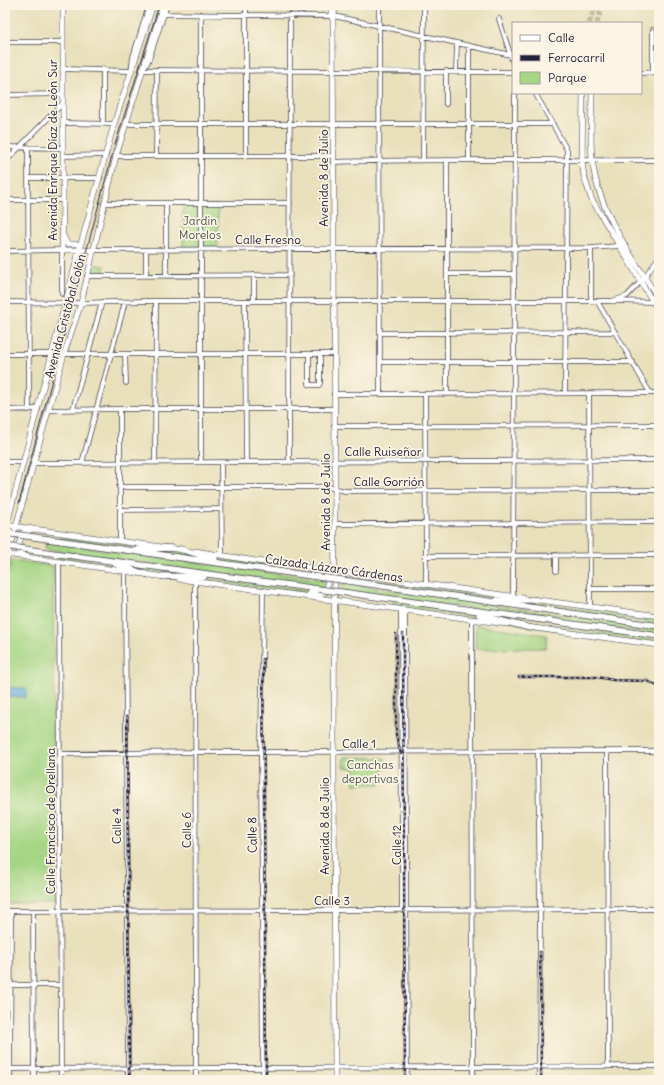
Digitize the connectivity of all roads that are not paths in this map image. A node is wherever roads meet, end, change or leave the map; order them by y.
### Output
1 (63, 5) edge
2 (149, 5) edge
3 (153, 5) edge
4 (163, 5) edge
5 (167, 5) edge
6 (246, 5) edge
7 (331, 5) edge
8 (335, 5) edge
9 (379, 5) edge
10 (424, 5) edge
11 (164, 14) junction
12 (201, 14) junction
13 (246, 15) junction
14 (290, 15) junction
15 (333, 17) junction
16 (498, 19) dead end
17 (379, 25) junction
18 (653, 30) dead end
19 (424, 36) junction
20 (653, 41) junction
21 (659, 41) edge
22 (5, 42) edge
23 (63, 42) junction
24 (457, 44) junction
25 (469, 46) junction
26 (511, 55) junction
27 (512, 59) edge
28 (63, 69) junction
29 (103, 69) junction
30 (131, 70) junction
31 (142, 70) junction
32 (157, 70) junction
33 (200, 70) junction
34 (246, 70) junction
35 (290, 70) junction
36 (333, 70) junction
37 (380, 71) junction
38 (424, 71) junction
39 (446, 71) junction
40 (456, 71) junction
41 (469, 71) junction
42 (512, 72) edge
43 (653, 72) junction
44 (659, 72) edge
45 (642, 73) edge
46 (659, 77) edge
47 (63, 94) junction
48 (515, 94) edge
49 (536, 94) edge
50 (583, 94) edge
51 (592, 94) edge
52 (5, 95) edge
53 (63, 103) junction
54 (446, 104) dead end
55 (63, 123) junction
56 (157, 123) junction
57 (103, 124) junction
58 (114, 124) junction
59 (126, 124) junction
60 (201, 124) junction
61 (246, 124) junction
62 (290, 124) junction
63 (333, 124) junction
64 (380, 124) junction
65 (424, 124) junction
66 (469, 124) junction
67 (514, 124) junction
68 (553, 124) junction
69 (5, 147) edge
70 (20, 147) junction
71 (28, 147) junction
72 (64, 148) junction
73 (106, 155) junction
74 (64, 156) junction
75 (116, 156) junction
76 (156, 156) junction
77 (201, 156) junction
78 (246, 156) junction
79 (290, 156) junction
80 (333, 159) junction
81 (379, 160) junction
82 (424, 160) junction
83 (447, 160) junction
84 (469, 160) junction
85 (514, 160) junction
86 (659, 160) edge
87 (567, 161) junction
88 (592, 161) junction
89 (5, 162) edge
90 (582, 162) junction
91 (28, 178) junction
92 (63, 178) junction
93 (100, 178) junction
94 (5, 200) edge
95 (28, 200) junction
96 (63, 200) junction
97 (104, 203) junction
98 (166, 203) junction
99 (200, 203) junction
100 (290, 203) junction
101 (62, 234) junction
102 (623, 240) junction
103 (619, 246) junction
104 (80, 247) junction
105 (447, 248) junction
106 (513, 248) junction
107 (566, 248) junction
108 (591, 248) junction
109 (290, 249) junction
110 (334, 249) junction
111 (380, 249) junction
112 (62, 250) junction
113 (93, 250) junction
114 (146, 250) junction
115 (166, 250) junction
116 (200, 250) junction
117 (5, 251) edge
118 (28, 251) junction
119 (659, 258) edge
120 (447, 274) junction
121 (514, 274) junction
122 (166, 275) junction
123 (200, 275) junction
124 (254, 275) junction
125 (290, 275) junction
126 (88, 276) junction
127 (146, 276) junction
128 (645, 276) junction
129 (640, 282) junction
130 (62, 294) dead end
131 (379, 300) junction
132 (659, 300) edge
133 (156, 301) junction
134 (200, 301) junction
135 (245, 301) junction
136 (254, 301) junction
137 (290, 301) junction
138 (334, 301) junction
139 (447, 301) junction
140 (513, 301) junction
141 (566, 301) junction
142 (591, 301) junction
143 (597, 301) junction
144 (612, 301) junction
145 (5, 302) edge
146 (28, 302) junction
147 (66, 302) junction
148 (102, 302) junction
149 (125, 302) junction
150 (653, 302) junction
151 (81, 303) junction
152 (659, 312) edge
153 (566, 332) junction
154 (615, 332) junction
155 (380, 333) junction
156 (447, 333) junction
157 (513, 333) junction
158 (5, 354) edge
159 (28, 354) junction
160 (52, 354) junction
161 (64, 354) junction
162 (88, 354) junction
163 (110, 354) junction
164 (125, 354) junction
165 (155, 354) junction
166 (200, 354) junction
167 (245, 354) junction
168 (289, 354) junction
169 (308, 354) junction
170 (320, 354) junction
171 (334, 354) junction
172 (380, 362) junction
173 (447, 362) junction
174 (513, 362) junction
175 (566, 362) junction
176 (633, 362) junction
177 (126, 383) dead end
178 (380, 393) junction
179 (447, 393) junction
180 (513, 393) junction
181 (565, 393) junction
182 (589, 393) junction
183 (650, 393) junction
184 (659, 393) edge
185 (334, 394) junction
186 (425, 394) junction
187 (38, 409) junction
188 (73, 409) junction
189 (96, 409) junction
190 (120, 409) junction
191 (156, 409) junction
192 (200, 409) junction
193 (289, 409) junction
194 (334, 409) junction
195 (5, 410) edge
196 (29, 410) junction
197 (49, 410) junction
198 (246, 410) junction
199 (589, 425) junction
200 (659, 425) edge
201 (334, 426) junction
202 (426, 426) junction
203 (513, 426) junction
204 (589, 460) junction
205 (659, 460) edge
206 (246, 461) junction
207 (289, 461) junction
208 (335, 461) junction
209 (426, 461) junction
210 (513, 461) junction
211 (5, 462) edge
212 (23, 462) junction
213 (82, 462) junction
214 (119, 462) junction
215 (155, 462) junction
216 (200, 462) junction
217 (221, 462) junction
218 (34, 463) junction
219 (119, 487) junction
220 (221, 487) junction
221 (335, 488) junction
222 (590, 490) junction
223 (659, 490) edge
224 (426, 491) junction
225 (513, 491) junction
226 (120, 510) junction
227 (221, 510) junction
228 (9, 516) junction
229 (18, 518) junction
230 (659, 522) edge
231 (513, 523) junction
232 (590, 523) junction
233 (335, 524) junction
234 (426, 524) junction
235 (6, 525) edge
236 (16, 527) junction
237 (36, 529) junction
238 (5, 533) edge
239 (120, 541) junction
240 (5, 546) edge
241 (171, 548) junction
242 (180, 549) junction
243 (122, 550) junction
244 (6, 555) edge
245 (222, 555) junction
246 (556, 555) junction
247 (659, 555) edge
248 (426, 556) junction
249 (513, 556) junction
250 (590, 556) junction
251 (28, 557) junction
252 (97, 559) junction
253 (59, 562) junction
254 (5, 566) edge
255 (240, 566) junction
256 (321, 569) junction
257 (335, 571) junction
258 (556, 571) dead end
259 (125, 572) junction
260 (149, 575) junction
261 (162, 576) junction
262 (226, 577) junction
263 (195, 581) junction
264 (426, 584) junction
265 (590, 589) junction
266 (659, 589) edge
267 (263, 590) junction
268 (280, 593) junction
269 (513, 596) junction
270 (477, 599) junction
271 (334, 600) junction
272 (535, 600) junction
273 (590, 607) junction
274 (454, 608) junction
275 (403, 610) junction
276 (659, 616) edge
277 (472, 620) junction
278 (659, 626) edge
279 (530, 628) junction
280 (659, 636) edge
281 (659, 646) edge
282 (659, 751) edge
283 (196, 752) junction
284 (261, 752) junction
285 (334, 752) junction
286 (404, 752) junction
287 (472, 752) junction
288 (538, 752) junction
289 (607, 752) junction
290 (126, 753) junction
291 (60, 754) junction
292 (472, 909) junction
293 (540, 909) junction
294 (608, 909) junction
295 (659, 909) edge
296 (196, 910) junction
297 (263, 910) junction
298 (334, 910) junction
299 (404, 910) junction
300 (5, 911) edge
301 (11, 911) junction
302 (33, 911) junction
303 (60, 911) junction
304 (127, 911) junction
305 (5, 939) edge
306 (11, 939) junction
307 (5, 962) edge
308 (10, 962) junction
309 (5, 985) edge
310 (10, 985) junction
311 (33, 985) junction
312 (60, 985) junction
313 (608, 1066) junction
314 (659, 1066) edge
315 (335, 1067) junction
316 (407, 1067) junction
317 (473, 1067) junction
318 (539, 1067) junction
319 (128, 1068) junction
320 (196, 1068) junction
321 (263, 1068) junction
322 (8, 1069) edge
323 (34, 1069) junction
324 (61, 1069) junction
325 (10, 1080) edge
326 (34, 1080) edge
327 (61, 1080) edge
328 (128, 1080) edge
329 (196, 1080) edge
330 (263, 1080) edge
331 (335, 1080) edge
332 (407, 1080) edge
333 (473, 1080) edge
334 (539, 1080) edge

1 - 23 main road, Avenida Enrique Díaz de León Sur
2 - 30 street, Avenida Cristóbal Colón
3 - 30 main road, Avenida Cristóbal Colón
4 - 31 main road, Avenida Cristóbal Colón
5 - 11 street, Avenida Cristóbal Colón
6 - 13 street
7 - 15 main road, Avenida 8 de Julio
8 - 15 main road, Avenida 8 de Julio
9 - 17 street
10 - 19 street
11 - 12 street
11 - 31 street, Avenida Cristóbal Colón
12 - 13 street
12 - 33 street
13 - 14 street
13 - 34 street
14 - 15 street
14 - 35 street
15 - 17 street
15 - 36 main road, Avenida 8 de Julio
16 - 26 street
17 - 19 street
17 - 37 street
18 - 20 street
19 - 24 street
19 - 38 street
20 - 21 street
20 - 43 street
22 - 23 street
23 - 28 main road, Avenida Enrique Díaz de León Sur
24 - 25 street
24 - 40 street
25 - 26 street
25 - 41 street
26 - 27 street
28 - 29 street
28 - 47 main road, Avenida Enrique Díaz de León Sur
29 - 30 street
29 - 57 street
30 - 58 main road, Avenida Cristóbal Colón
31 - 32 street
31 - 59 main road, Avenida Cristóbal Colón
32 - 33 street
32 - 56 street
33 - 34 street
33 - 60 street
34 - 35 street
34 - 61 street
35 - 36 street
35 - 62 street
36 - 37 street
36 - 63 main road, Avenida 8 de Julio
37 - 38 street
37 - 64 street
38 - 39 street
38 - 65 street
39 - 40 street
39 - 54 street
40 - 41 street
41 - 42 street
41 - 66 street
43 - 44 street
43 - 45 street
43 - 46 street
47 - 52 street
47 - 53 main road, Avenida Enrique Díaz de León Sur
48 - 67 street
49 - 68 street
50 - 90 main road
51 - 88 main road
53 - 55 main road, Avenida Enrique Díaz de León Sur
53 - 70 street
55 - 57 street
55 - 72 main road, Avenida Enrique Díaz de León Sur
56 - 59 street
56 - 60 street
56 - 76 street
57 - 58 street
58 - 73 main road, Avenida Cristóbal Colón
59 - 75 main road, Avenida Cristóbal Colón
60 - 61 street
60 - 77 street
61 - 62 street
61 - 78 street
62 - 63 street
62 - 79 street
63 - 64 street
63 - 80 main road, Avenida 8 de Julio
64 - 65 street
64 - 81 street
65 - 66 street
65 - 82 street
66 - 67 street
66 - 84 street
67 - 68 street
67 - 85 street
68 - 87 street
69 - 70 street
70 - 71 street
70 - 89 street
71 - 72 street
71 - 91 street
72 - 74 main road, Avenida Enrique Díaz de León Sur
73 - 74 street
73 - 93 main road, Avenida Cristóbal Colón
74 - 92 main road, Avenida Enrique Díaz de León Sur
75 - 76 street
75 - 97 main road, Avenida Cristóbal Colón
76 - 77 street
77 - 78 street
77 - 99 street
78 - 79 street
79 - 80 street
79 - 100 street
80 - 81 street
80 - 110 main road, Avenida 8 de Julio
81 - 82 street
81 - 111 street
82 - 83 street
83 - 84 street
83 - 105 street
84 - 85 street
85 - 87 street
85 - 106 street
86 - 88 street
87 - 90 street
87 - 107 street
88 - 90 street
88 - 102 main road
90 - 103 main road
91 - 92 street
91 - 95 street
92 - 93 street
92 - 96 main road, Avenida Enrique Díaz de León Sur
93 - 104 main road, Avenida Cristóbal Colón
94 - 95 street
95 - 96 street
95 - 118 street
96 - 101 main road, Avenida Enrique Díaz de León Sur
97 - 98 street
97 - 113 main road, Avenida Cristóbal Colón
98 - 99 street
98 - 115 street
99 - 100 street
99 - 116 street
100 - 109 street
101 - 104 main road
101 - 112 main road, Avenida Enrique Díaz de León Sur
102 - 103 street
102 - 128 main road
103 - 108 street, Calle Fresno
103 - 129 main road
104 - 112 main road, Calle Fresno
104 - 113 main road, Calle Fresno
104 - 147 main road, Avenida Cristóbal Colón
105 - 106 street, Calle Fresno
105 - 111 street, Calle Fresno
105 - 120 street
106 - 107 street, Calle Fresno
106 - 121 street
107 - 108 street, Calle Fresno
107 - 141 street
108 - 142 street
109 - 110 street, Calle Fresno
109 - 116 street, Calle Fresno
109 - 125 street
110 - 111 street, Calle Fresno
110 - 138 main road, Avenida 8 de Julio
111 - 131 street
112 - 118 street, Calle Fresno
112 - 130 street, Avenida Enrique Díaz de León Sur
113 - 114 street, Calle Fresno
113 - 126 main road, Avenida Cristóbal Colón
114 - 115 street, Calle Fresno
114 - 127 street
115 - 116 street, Calle Fresno
115 - 122 street
116 - 123 street
117 - 118 street, Calle Fresno
118 - 146 street
119 - 128 street
120 - 121 street
120 - 139 street
121 - 140 street
122 - 123 street
122 - 127 street
123 - 124 street
123 - 134 street
124 - 125 street
124 - 136 street
125 - 137 street
126 - 127 street
126 - 151 main road, Avenida Cristóbal Colón
128 - 129 street
128 - 132 main road
129 - 144 street
129 - 150 main road
131 - 138 street
131 - 139 street
131 - 155 street
133 - 134 street
133 - 149 street
133 - 165 street
134 - 135 street
134 - 166 street
135 - 136 street
135 - 167 street
136 - 137 street
137 - 138 street
137 - 168 street
138 - 171 main road, Avenida 8 de Julio
139 - 140 street
139 - 156 street
140 - 141 street
140 - 157 street
141 - 142 street
141 - 153 street
142 - 143 street
143 - 144 street
143 - 154 street
144 - 150 street
145 - 146 street
146 - 147 street
146 - 159 street
147 - 151 street
147 - 160 main road, Avenida Cristóbal Colón
148 - 149 street
148 - 151 street
148 - 162 street
149 - 163 street
150 - 152 main road
151 - 161 main road, Avenida Cristóbal Colón
153 - 154 street
153 - 157 street
153 - 175 street
154 - 176 street
155 - 156 street
155 - 172 street
156 - 157 street
156 - 173 street
157 - 174 street
158 - 159 street
159 - 160 street
159 - 196 street
160 - 187 main road, Avenida Cristóbal Colón
161 - 162 street
161 - 197 main road, Avenida Cristóbal Colón
162 - 163 street
162 - 188 street
163 - 164 street
163 - 189 street
164 - 165 street
164 - 177 street
165 - 166 street
165 - 191 street
166 - 167 street
166 - 192 street
167 - 168 street
167 - 198 street
168 - 169 street
168 - 193 street
169 - 170 street
169 - 170 street
170 - 171 street
171 - 185 main road, Avenida 8 de Julio
172 - 173 street
172 - 178 street
173 - 174 street
173 - 179 street
174 - 175 street
174 - 180 street
175 - 176 street
175 - 181 street
176 - 183 street
178 - 185 street
178 - 186 street
179 - 180 street
179 - 186 street
180 - 181 street
180 - 203 street
181 - 182 street
182 - 183 street
182 - 199 street
183 - 184 street
185 - 194 main road, Avenida 8 de Julio
186 - 202 street
187 - 196 street
187 - 212 main road, Avenida Cristóbal Colón
188 - 189 street
188 - 197 street
189 - 190 street
189 - 213 street
190 - 191 street
190 - 214 street
191 - 192 street
191 - 215 street
192 - 198 street
192 - 216 street
193 - 194 street
193 - 198 street
193 - 207 street
194 - 201 main road, Avenida 8 de Julio
195 - 196 street
197 - 218 main road, Avenida Cristóbal Colón
198 - 206 street
199 - 200 street
199 - 203 street
199 - 204 street
201 - 202 street
201 - 208 main road, Avenida 8 de Julio
202 - 203 street
202 - 209 street
203 - 210 street
204 - 205 street, Calle Ruiseñor
204 - 210 street, Calle Ruiseñor
204 - 222 street
206 - 207 street, Calle Ruiseñor
206 - 217 street, Calle Ruiseñor
207 - 208 street, Calle Ruiseñor
208 - 209 street, Calle Ruiseñor
208 - 221 main road, Avenida 8 de Julio
209 - 210 street, Calle Ruiseñor
209 - 224 street
210 - 225 street
211 - 212 street
212 - 228 main road, Avenida Cristóbal Colón
213 - 214 street, Calle Ruiseñor
213 - 218 street, Calle Ruiseñor
214 - 215 street, Calle Ruiseñor
214 - 219 street
215 - 216 street, Calle Ruiseñor
216 - 217 street, Calle Ruiseñor
217 - 220 street
218 - 229 main road, Avenida Cristóbal Colón
219 - 220 street, Calle Gorrión
219 - 226 street
220 - 221 street, Calle Gorrión
220 - 227 street
221 - 224 street, Calle Gorrión
221 - 233 main road, Avenida 8 de Julio
222 - 223 street, Calle Gorrión
222 - 225 street, Calle Gorrión
222 - 232 street
224 - 225 street, Calle Gorrión
224 - 234 street
225 - 231 street
226 - 227 street
226 - 239 street
227 - 245 street
228 - 229 main road
228 - 235 main road, Avenida Cristóbal Colón
229 - 236 main road, Avenida Cristóbal Colón
230 - 232 street
231 - 232 street
231 - 234 street
231 - 249 street
232 - 250 street
233 - 234 street
233 - 257 main road, Avenida 8 de Julio
234 - 248 street
235 - 236 main road, Calzada Lázaro Cárdenas
235 - 238 main road, Avenida Cristóbal Colón
236 - 237 main road, Calzada Lázaro Cárdenas
236 - 244 main road, Avenida Cristóbal Colón
237 - 239 main road, Calzada Lázaro Cárdenas
237 - 251 main road
238 - 243 highway, Calzada Lázaro Cárdenas, bridge
239 - 241 main road, Calzada Lázaro Cárdenas
240 - 252 highway, Calzada Lázaro Cárdenas, bridge
241 - 242 main road, Calzada Lázaro Cárdenas
241 - 243 highway
242 - 245 main road, Calzada Lázaro Cárdenas
242 - 255 highway
243 - 255 highway, Calzada Lázaro Cárdenas
244 - 251 main road
244 - 254 main road, Avenida Cristóbal Colón
245 - 256 main road, Calzada Lázaro Cárdenas
246 - 249 street
246 - 250 street
246 - 258 street
247 - 250 street
248 - 249 street
248 - 264 street
249 - 269 street
250 - 265 street
251 - 253 main road
252 - 260 highway
252 - 262 highway, Calzada Lázaro Cárdenas
253 - 259 main road
253 - 291 street, Calle Francisco de Orellana
255 - 270 highway, Calzada Lázaro Cárdenas, bridge
256 - 257 main road, Calzada Lázaro Cárdenas
256 - 268 main road
257 - 264 main road, Calzada Lázaro Cárdenas
257 - 271 main road, Avenida 8 de Julio
259 - 260 main road
259 - 290 street, Calle 4
260 - 261 main road
261 - 262 highway
261 - 263 main road
262 - 274 highway, Calzada Lázaro Cárdenas, bridge
263 - 267 main road
263 - 283 street, Calle 6
264 - 269 main road, Calzada Lázaro Cárdenas
265 - 266 street
265 - 273 street
267 - 268 main road
267 - 284 street, Calle 8
268 - 271 main road
269 - 272 main road, Calzada Lázaro Cárdenas
270 - 272 highway
270 - 278 highway, Calzada Lázaro Cárdenas
271 - 275 main road
271 - 285 main road, Avenida 8 de Julio
272 - 273 main road, Calzada Lázaro Cárdenas
273 - 276 main road, Calzada Lázaro Cárdenas
274 - 279 highway
274 - 280 highway, Calzada Lázaro Cárdenas
275 - 277 main road
275 - 286 street, Calle 12
277 - 279 main road
277 - 287 street
279 - 281 main road
282 - 289 street, Calle 1
283 - 284 street, Calle 1
283 - 290 street, Calle 1
283 - 296 street, Calle 6
284 - 285 street, Calle 1
284 - 297 street, Calle 8
285 - 286 street, Calle 1
285 - 298 main road, Avenida 8 de Julio
286 - 287 street, Calle 1
286 - 299 street, Calle 12
287 - 288 street, Calle 1
287 - 292 street
288 - 289 street, Calle 1
288 - 293 street
289 - 294 street
290 - 291 street, Calle 1
290 - 304 street, Calle 4
291 - 303 street, Calle Francisco de Orellana
292 - 293 street, Calle 3
292 - 299 street, Calle 3
292 - 317 street
293 - 294 street, Calle 3
293 - 318 street
294 - 295 street, Calle 3
294 - 313 street
296 - 297 street, Calle 3
296 - 304 street, Calle 3
296 - 320 street, Calle 6
297 - 298 street, Calle 3
297 - 321 street, Calle 8
298 - 299 street, Calle 3
298 - 315 main road, Avenida 8 de Julio
299 - 316 street, Calle 12
300 - 301 street, Calle 3
301 - 302 street, Calle 3
301 - 306 street
302 - 303 street, Calle 3
302 - 311 street
303 - 304 street, Calle 3
303 - 312 street, Calle Francisco de Orellana
304 - 319 street, Calle 4
305 - 306 street
306 - 308 street
307 - 308 street
308 - 310 street
309 - 310 street
310 - 311 street
310 - 322 street
311 - 312 street
311 - 323 street
312 - 324 street, Calle Francisco de Orellana
313 - 314 street
313 - 318 street
315 - 316 street
315 - 321 street
315 - 331 main road, Avenida 8 de Julio
316 - 317 street
316 - 332 street, Calle 12
317 - 318 street
317 - 333 street
318 - 334 street
319 - 320 street
319 - 324 street
319 - 328 street, Calle 4
320 - 321 street
320 - 329 street, Calle 6
321 - 330 street, Calle 8
322 - 323 street
322 - 325 street
323 - 324 street
323 - 326 street
324 - 327 street, Calle Francisco de Orellana

